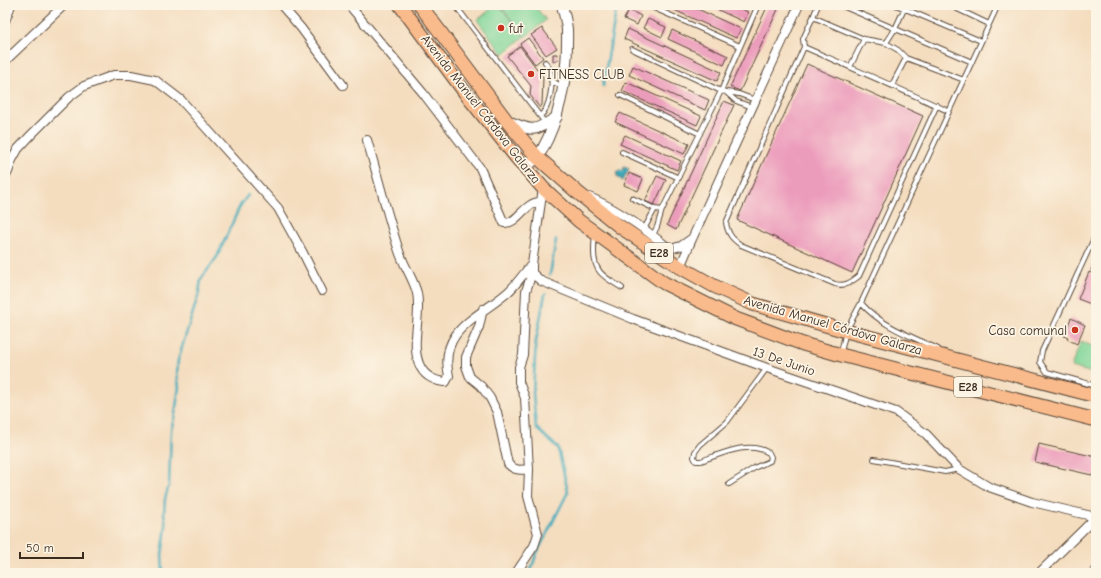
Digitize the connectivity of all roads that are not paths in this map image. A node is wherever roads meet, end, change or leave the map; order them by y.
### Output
1 (11, 5) edge
2 (64, 5) edge
3 (282, 5) edge
4 (349, 5) edge
5 (400, 5) edge
6 (420, 5) edge
7 (455, 5) edge
8 (562, 5) edge
9 (648, 5) edge
10 (758, 5) edge
11 (799, 5) edge
12 (818, 5) edge
13 (840, 5) edge
14 (896, 5) edge
15 (949, 5) edge
16 (998, 5) edge
17 (905, 7) edge
18 (813, 16) junction
19 (5, 21) edge
20 (989, 24) junction
21 (895, 29) junction
22 (864, 39) junction
23 (981, 42) junction
24 (886, 43) junction
25 (740, 46) junction
26 (804, 47) junction
27 (632, 49) dead end
28 (906, 58) junction
29 (5, 60) edge
30 (545, 62) dead end
31 (972, 62) junction
32 (850, 67) junction
33 (468, 69) junction
34 (455, 80) junction
35 (551, 80) junction
36 (964, 80) junction
37 (343, 84) dead end
38 (892, 85) junction
39 (562, 88) junction
40 (722, 91) junction
41 (726, 93) junction
42 (620, 95) dead end
43 (754, 104) junction
44 (936, 105) junction
45 (948, 111) junction
46 (557, 117) junction
47 (506, 120) junction
48 (543, 120) junction
49 (700, 134) junction
50 (367, 140) dead end
51 (622, 152) dead end
52 (537, 157) junction
53 (526, 168) junction
54 (5, 177) edge
55 (679, 178) junction
56 (543, 188) junction
57 (577, 192) junction
58 (632, 198) dead end
59 (541, 202) junction
60 (655, 209) junction
61 (662, 210) junction
62 (644, 229) junction
63 (596, 233) junction
64 (1096, 234) edge
65 (652, 235) junction
66 (692, 239) junction
67 (670, 249) junction
68 (532, 264) junction
69 (681, 265) junction
70 (532, 273) junction
71 (622, 288) dead end
72 (322, 291) dead end
73 (861, 303) junction
74 (483, 309) junction
75 (846, 331) junction
76 (840, 355) junction
77 (964, 362) junction
78 (767, 368) junction
79 (1096, 386) edge
80 (1096, 396) edge
81 (1096, 420) edge
82 (874, 460) dead end
83 (529, 469) junction
84 (959, 469) junction
85 (729, 484) dead end
86 (1094, 517) edge
87 (1096, 570) edge
88 (516, 573) edge
89 (1039, 573) edge
90 (1094, 573) edge

1 - 19 street
2 - 29 street
3 - 37 street
4 - 59 street
5 - 34 main road, Avenida Manuel Córdova Galarza / E28
6 - 33 main road, Avenida Manuel Córdova Galarza / E28
7 - 48 lane
8 - 39 street
9 - 25 lane
10 - 25 lane
11 - 43 street
12 - 18 lane
13 - 21 lane
14 - 17 lane
15 - 20 lane
16 - 20 lane
17 - 21 lane
17 - 23 lane
18 - 22 lane
18 - 26 lane
20 - 23 lane
21 - 24 lane
21 - 31 lane
22 - 24 lane
22 - 32 lane
23 - 31 lane
24 - 28 lane
25 - 40 lane
26 - 32 lane
26 - 44 lane
27 - 40 lane
28 - 36 lane
28 - 38 lane
30 - 35 lane
31 - 36 lane
32 - 38 lane
33 - 34 main road
33 - 47 main road, Avenida Manuel Córdova Galarza / E28
34 - 53 main road, Avenida Manuel Córdova Galarza / E28
35 - 39 lane
35 - 48 lane
36 - 45 lane
38 - 44 lane
39 - 46 street
40 - 41 lane
40 - 49 lane
41 - 43 lane
41 - 43 lane
42 - 49 lane
43 - 66 street
44 - 45 lane
45 - 73 lane
46 - 48 street
46 - 52 street
47 - 48 street
47 - 52 main road, Avenida Manuel Córdova Galarza / E28
49 - 55 lane
50 - 74 street
51 - 55 lane
52 - 53 street
52 - 57 main road, Avenida Manuel Córdova Galarza / E28
53 - 56 main road, Avenida Manuel Córdova Galarza / E28
54 - 72 street
55 - 61 lane
56 - 59 street
56 - 63 main road, Avenida Manuel Córdova Galarza / E28
57 - 62 street
57 - 69 main road, Avenida Manuel Córdova Galarza / E28
58 - 60 lane
59 - 68 street
60 - 61 lane
60 - 62 lane
61 - 65 lane
62 - 65 street
63 - 71 lane
63 - 76 main road, Avenida Manuel Córdova Galarza / E28
64 - 79 lane
65 - 67 street
66 - 67 street
66 - 69 street
67 - 69 street
68 - 70 street
68 - 74 street
69 - 75 main road, Avenida Manuel Córdova Galarza / E28
70 - 78 street, 13 De Junio
70 - 83 street
73 - 75 lane
73 - 77 lane
74 - 83 street
75 - 76 lane
75 - 77 main road, Avenida Manuel Córdova Galarza / E28
76 - 81 main road, Avenida Manuel Córdova Galarza / E28
77 - 80 main road, Avenida Manuel Córdova Galarza / E28
78 - 84 street, 13 De Junio
78 - 85 lane
82 - 84 lane
83 - 88 street
84 - 86 street, 13 De Junio
86 - 89 street
87 - 90 street

